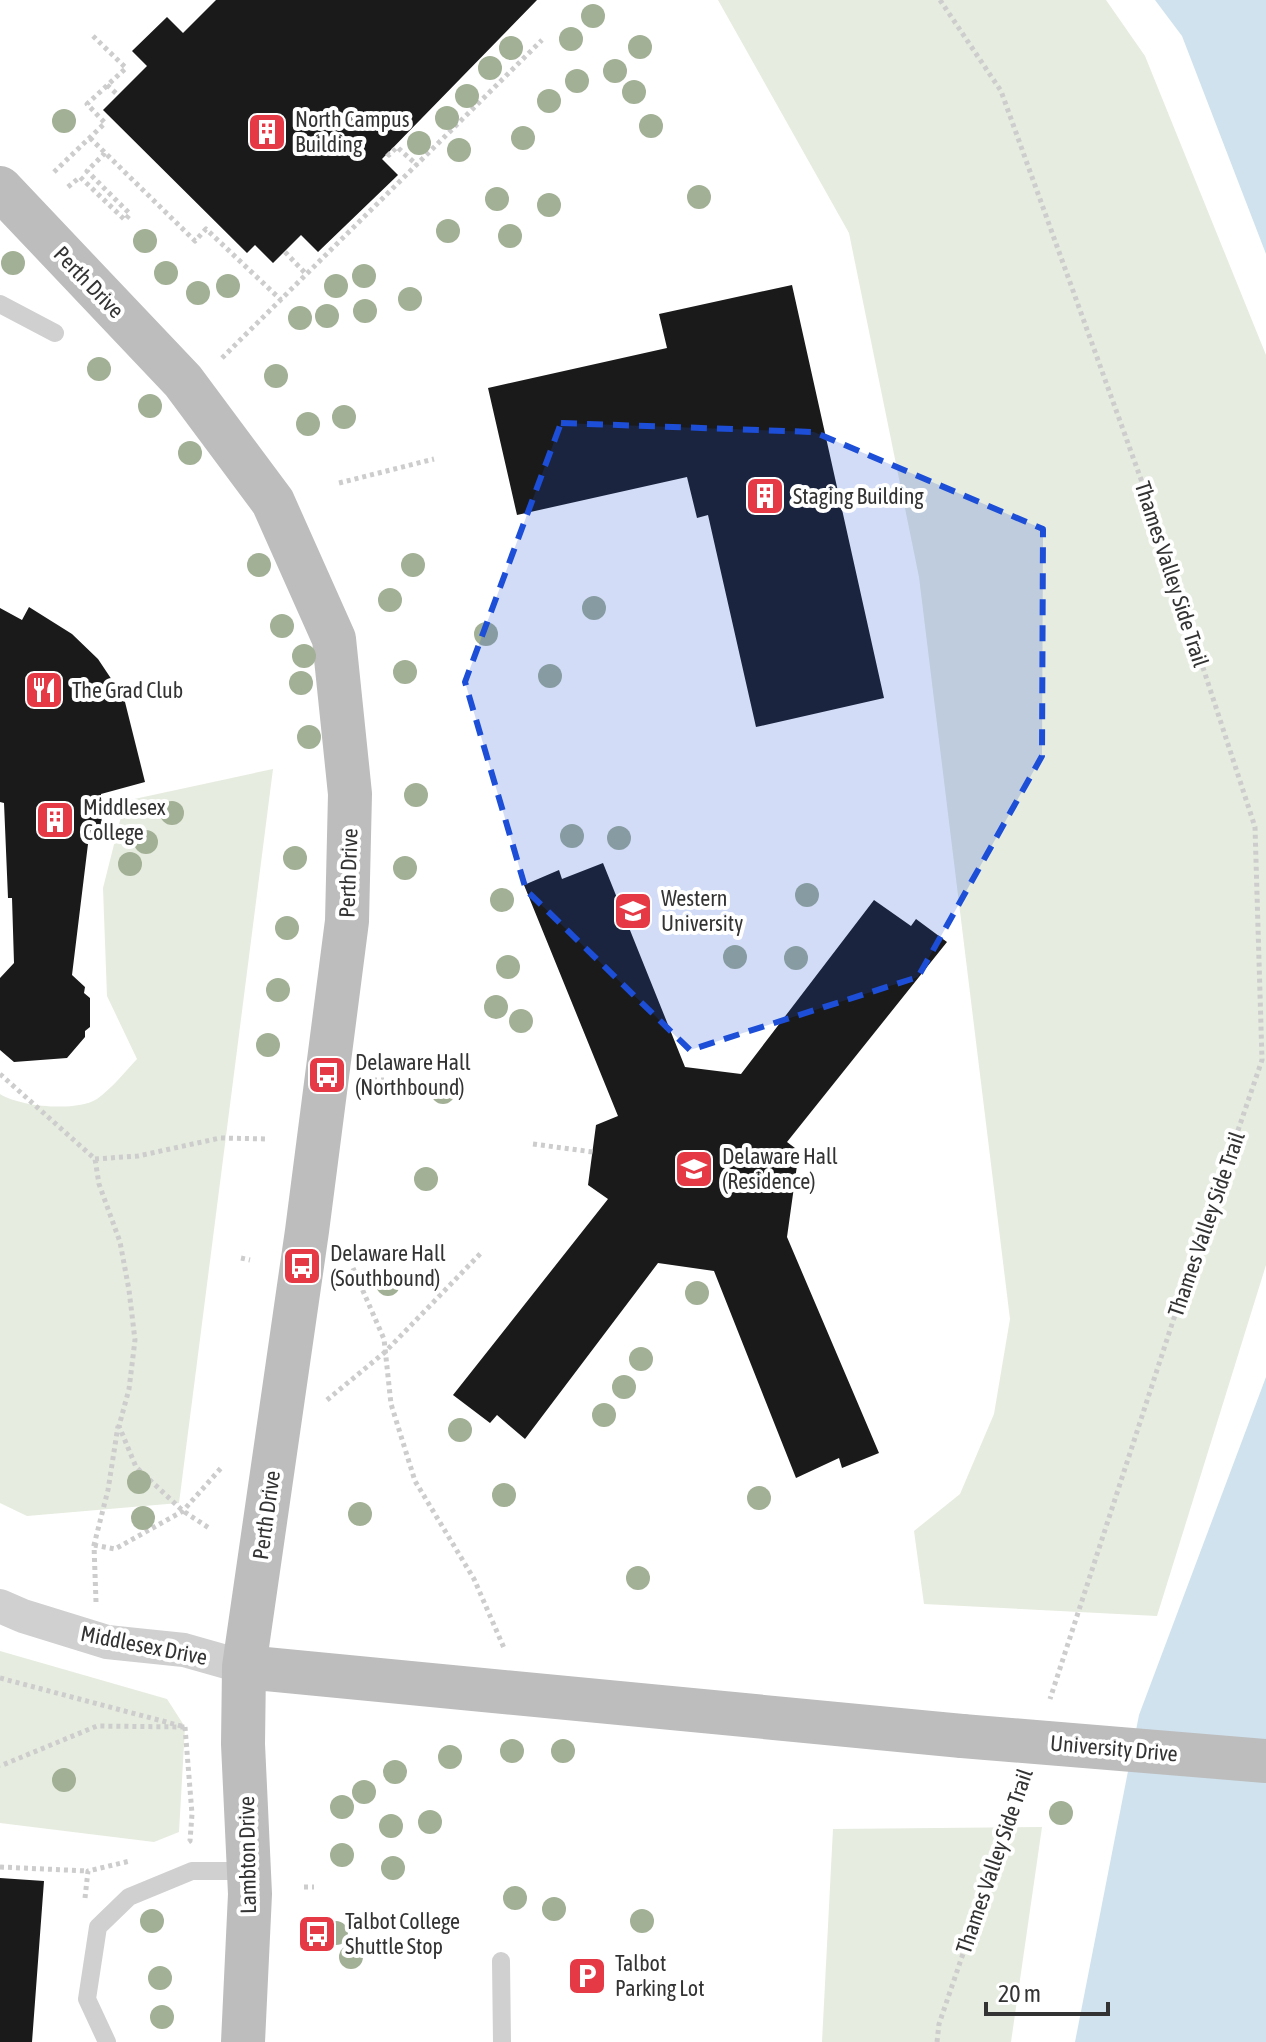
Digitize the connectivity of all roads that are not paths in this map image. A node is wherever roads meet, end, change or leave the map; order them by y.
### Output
1 (0, 188) edge
2 (0, 304) edge
3 (55, 333) dead end
4 (0, 1606) edge
5 (244, 1667) junction
6 (1266, 1761) edge
7 (249, 1871) junction
8 (501, 1961) dead end
9 (107, 2042) edge
10 (243, 2042) edge
11 (502, 2042) edge

1 - 5 street, Perth Drive
2 - 3 lane
4 - 5 street, Middlesex Drive
5 - 6 street, University Drive, bridge
5 - 7 street, Lambton Drive
7 - 9 lane
7 - 10 street, Lambton Drive
8 - 11 lane

